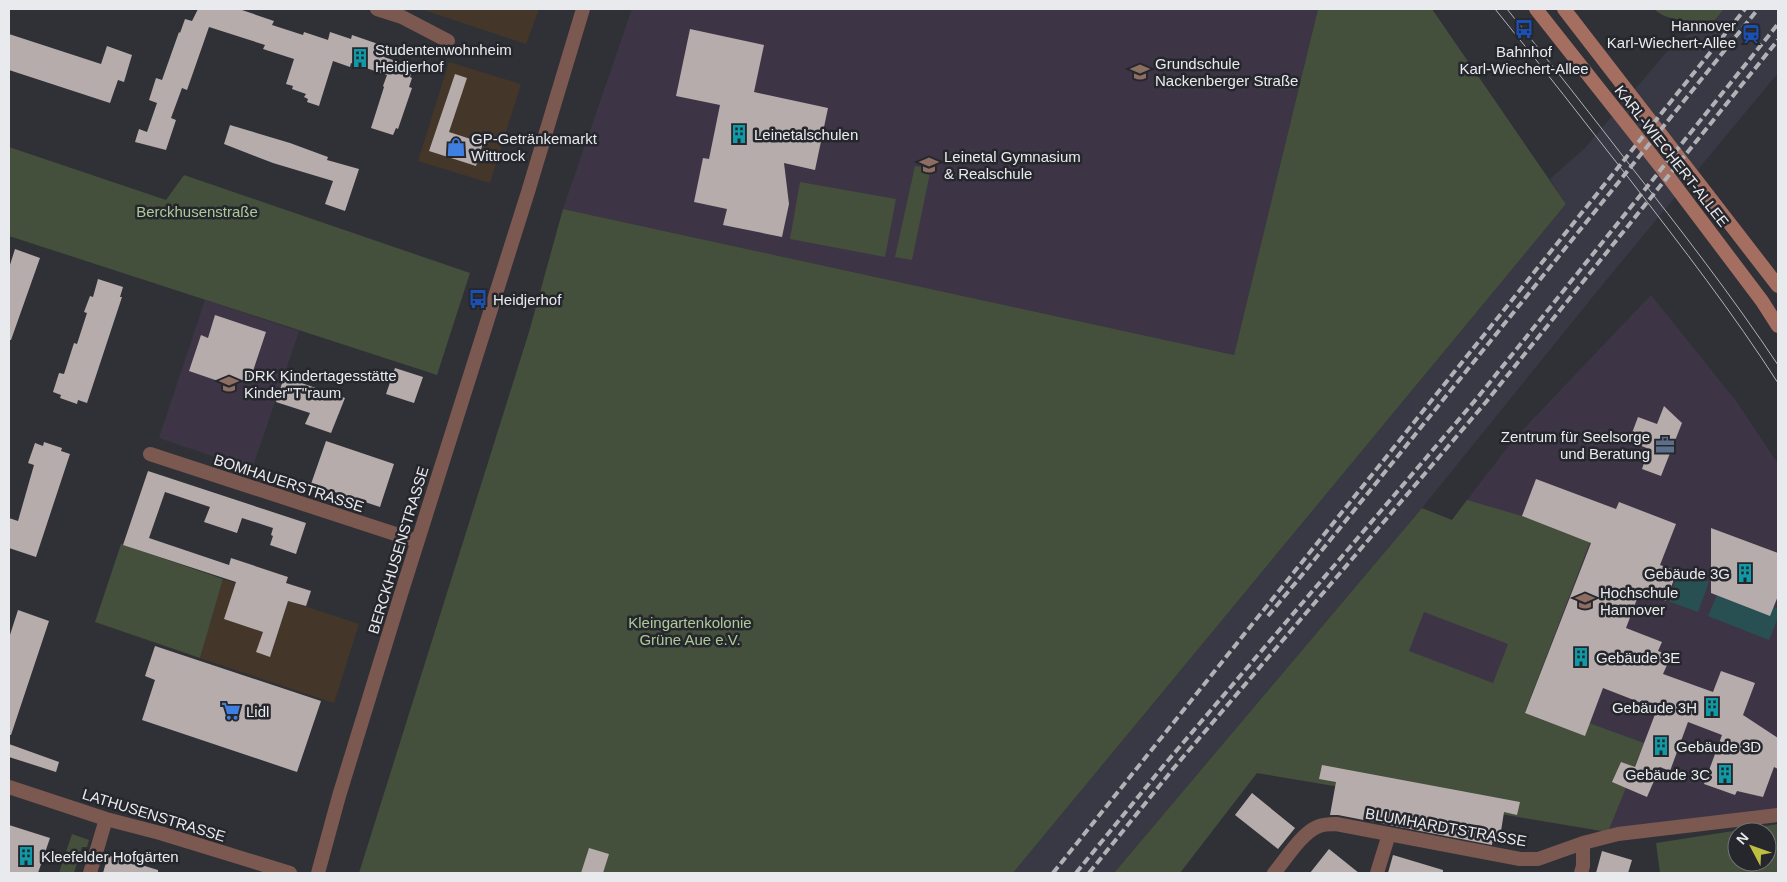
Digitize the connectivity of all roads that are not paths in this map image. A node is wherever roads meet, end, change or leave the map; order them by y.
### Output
1 (377, 9) edge
2 (583, 9) edge
3 (1536, 9) edge
4 (1564, 9) edge
5 (448, 41) dead end
6 (1778, 286) edge
7 (1778, 326) edge
8 (150, 454) dead end
9 (417, 542) junction
10 (9, 787) edge
11 (1778, 815) edge
12 (106, 819) junction
13 (1389, 834) junction
14 (1583, 843) junction
15 (90, 873) edge
16 (290, 873) edge
17 (318, 873) edge
18 (1274, 873) edge
19 (1377, 873) edge
20 (1581, 873) edge

1 - 5 street
2 - 9 street, BERCKHUSENSTRASSE
3 - 7 main road, KARL-WIECHERT-ALLEE
4 - 6 main road, KARL-WIECHERT-ALLEE
8 - 9 street, BOMHAUERSTRASSE
9 - 17 street, BERCKHUSENSTRASSE
10 - 12 street, LATHUSENSTRASSE
11 - 14 street, BLUMHARDTSTRASSE
12 - 15 street
12 - 16 street, LATHUSENSTRASSE
13 - 14 street, BLUMHARDTSTRASSE
13 - 18 street, BLUMHARDTSTRASSE
13 - 19 street
14 - 20 street

